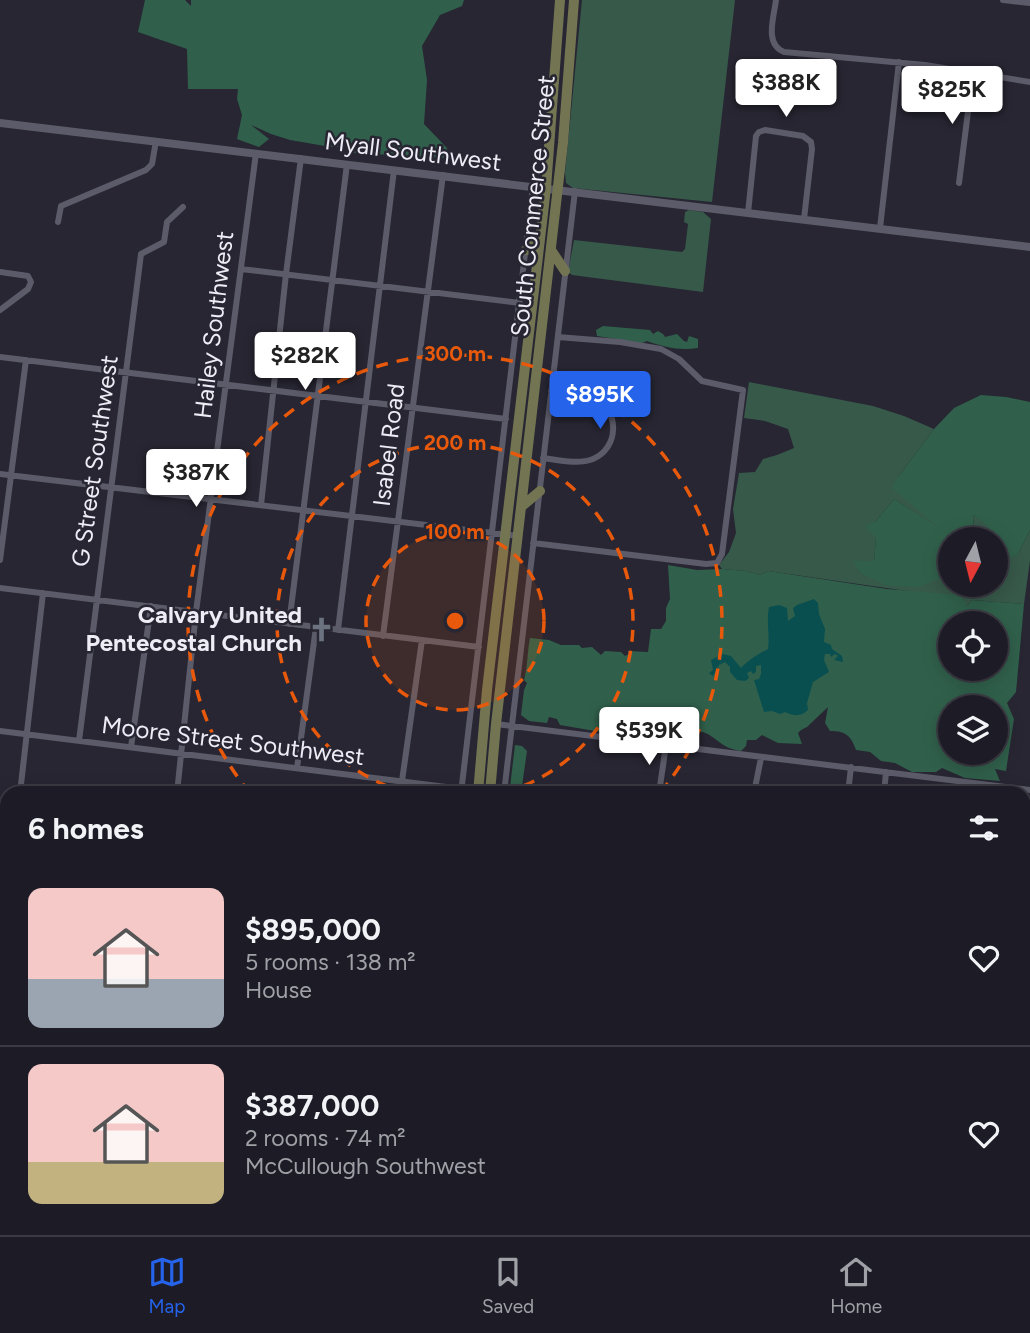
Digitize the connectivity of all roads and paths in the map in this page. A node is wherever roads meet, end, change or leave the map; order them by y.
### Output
1 (560, 0) edge
2 (574, 0) edge
3 (776, 0) edge
4 (1003, 0) edge
5 (1030, 4) edge
6 (899, 62) junction
7 (973, 72) junction
8 (1030, 82) edge
9 (0, 123) edge
10 (156, 141) junction
11 (256, 153) junction
12 (301, 158) junction
13 (347, 164) junction
14 (394, 170) junction
15 (443, 175) junction
16 (958, 183) dead end
17 (533, 186) junction
18 (546, 188) junction
19 (558, 190) junction
20 (575, 191) junction
21 (183, 207) dead end
22 (748, 213) junction
23 (804, 219) junction
24 (58, 222) dead end
25 (880, 228) junction
26 (541, 234) junction
27 (1030, 241) edge
28 (1030, 246) edge
29 (526, 250) junction
30 (551, 250) junction
31 (241, 269) junction
32 (565, 271) junction
33 (0, 272) edge
34 (286, 274) junction
35 (333, 280) junction
36 (380, 286) junction
37 (428, 291) junction
38 (520, 303) junction
39 (0, 310) edge
40 (558, 337) junction
41 (0, 357) edge
42 (26, 360) junction
43 (126, 372) junction
44 (225, 386) junction
45 (273, 391) junction
46 (551, 391) junction
47 (318, 396) junction
48 (366, 402) junction
49 (413, 408) junction
50 (506, 419) junction
51 (544, 458) junction
52 (0, 474) edge
53 (10, 476) junction
54 (110, 488) junction
55 (540, 491) junction
56 (211, 500) junction
57 (261, 505) junction
58 (521, 506) junction
59 (303, 511) junction
60 (352, 516) junction
61 (398, 522) junction
62 (492, 533) junction
63 (506, 535) junction
64 (518, 536) junction
65 (533, 543) junction
66 (0, 560) edge
67 (0, 588) edge
68 (43, 593) junction
69 (96, 600) junction
70 (151, 606) junction
71 (196, 612) junction
72 (289, 624) junction
73 (316, 627) junction
74 (338, 630) junction
75 (383, 636) junction
76 (422, 640) junction
77 (479, 648) junction
78 (488, 690) junction
79 (496, 724) junction
80 (512, 726) junction
81 (0, 731) edge
82 (27, 734) junction
83 (79, 741) junction
84 (666, 745) junction
85 (131, 747) junction
86 (182, 753) junction
87 (761, 758) junction
88 (851, 767) junction
89 (297, 768) junction
90 (886, 772) junction
91 (402, 781) junction
92 (21, 786) edge
93 (178, 786) edge
94 (432, 786) edge
95 (463, 786) edge
96 (479, 786) edge
97 (491, 786) edge
98 (505, 786) edge
99 (660, 786) edge
100 (756, 786) edge
101 (849, 786) edge
102 (885, 786) edge
103 (976, 786) edge

1 - 18 main road, South Commerce Street
2 - 19 main road, South Commerce Street
3 - 6 street
4 - 5 street
6 - 7 street
6 - 25 street
7 - 8 street
7 - 16 street
9 - 10 street, Myall Southwest
10 - 11 street, Myall Southwest
10 - 24 street
11 - 12 street, Myall Southwest
11 - 31 street, Hailey Southwest
12 - 13 street, Myall Southwest
12 - 34 street
13 - 14 street, Myall Southwest
13 - 35 street
14 - 15 street, Myall Southwest
14 - 36 street
15 - 17 street, Myall Southwest
15 - 37 street, Isabel Road
17 - 18 street, Myall Southwest
17 - 29 street
18 - 19 street, Myall Southwest
18 - 26 main road, South Commerce Street
19 - 20 street, Myall Southwest
19 - 30 main road, South Commerce Street
20 - 22 street, Myall Southwest
20 - 32 street
21 - 43 street, G Street Southwest
22 - 23 street, Myall Southwest
22 - 23 street
23 - 25 street, Myall Southwest
25 - 28 street, Myall Southwest
26 - 29 main road
26 - 63 main road, South Commerce Street
27 - 28 street
29 - 38 street
30 - 32 main road
30 - 58 main road, South Commerce Street
31 - 34 street
31 - 44 street, Hailey Southwest
32 - 40 street
33 - 39 street
34 - 35 street
34 - 45 street
35 - 36 street
35 - 47 street
36 - 37 street
36 - 48 street
37 - 38 street
37 - 49 street, Isabel Road
38 - 50 street
40 - 46 street
40 - 65 street
41 - 42 street
42 - 43 street
42 - 53 street
43 - 44 street
43 - 54 street, G Street Southwest
44 - 45 street
44 - 56 street, Hailey Southwest
45 - 47 street
45 - 57 street
46 - 51 street
46 - 51 street
47 - 48 street
47 - 59 street
48 - 49 street
48 - 60 street
49 - 50 street
49 - 61 street, Isabel Road
50 - 62 street
51 - 55 street
52 - 53 street
53 - 54 street
53 - 66 street
54 - 56 street
54 - 69 street, G Street Southwest
55 - 58 main road
55 - 65 street
56 - 57 street
56 - 71 street, Hailey Southwest
57 - 59 street
58 - 64 main road, South Commerce Street
59 - 60 street
59 - 72 street
60 - 61 street
60 - 74 street
61 - 62 street
61 - 75 street, Isabel Road
62 - 63 street
62 - 77 street
63 - 64 street
63 - 78 main road, South Commerce Street
64 - 79 main road, South Commerce Street
65 - 80 street
67 - 68 street
68 - 69 street
68 - 82 street
69 - 70 street
69 - 83 street, G Street Southwest
70 - 71 street
70 - 85 street
71 - 72 street
71 - 86 street, Hailey Southwest
72 - 73 street
73 - 74 street
73 - 89 street
74 - 75 street
75 - 76 street
76 - 77 street
76 - 91 street
77 - 95 street
78 - 79 main road
78 - 96 main road, South Commerce Street
79 - 80 street
79 - 97 main road, South Commerce Street
80 - 84 street
80 - 98 street
81 - 82 street, Moore Street Southwest
82 - 83 street, Moore Street Southwest
82 - 92 street
83 - 85 street, Moore Street Southwest
84 - 87 street
84 - 99 street
85 - 86 street, Moore Street Southwest
86 - 89 street, Moore Street Southwest
86 - 93 street, Hailey Southwest
87 - 88 street
87 - 100 street
88 - 90 street
88 - 101 street
89 - 91 street, Moore Street Southwest
90 - 102 street
90 - 103 street
91 - 94 street, Moore Street Southwest

